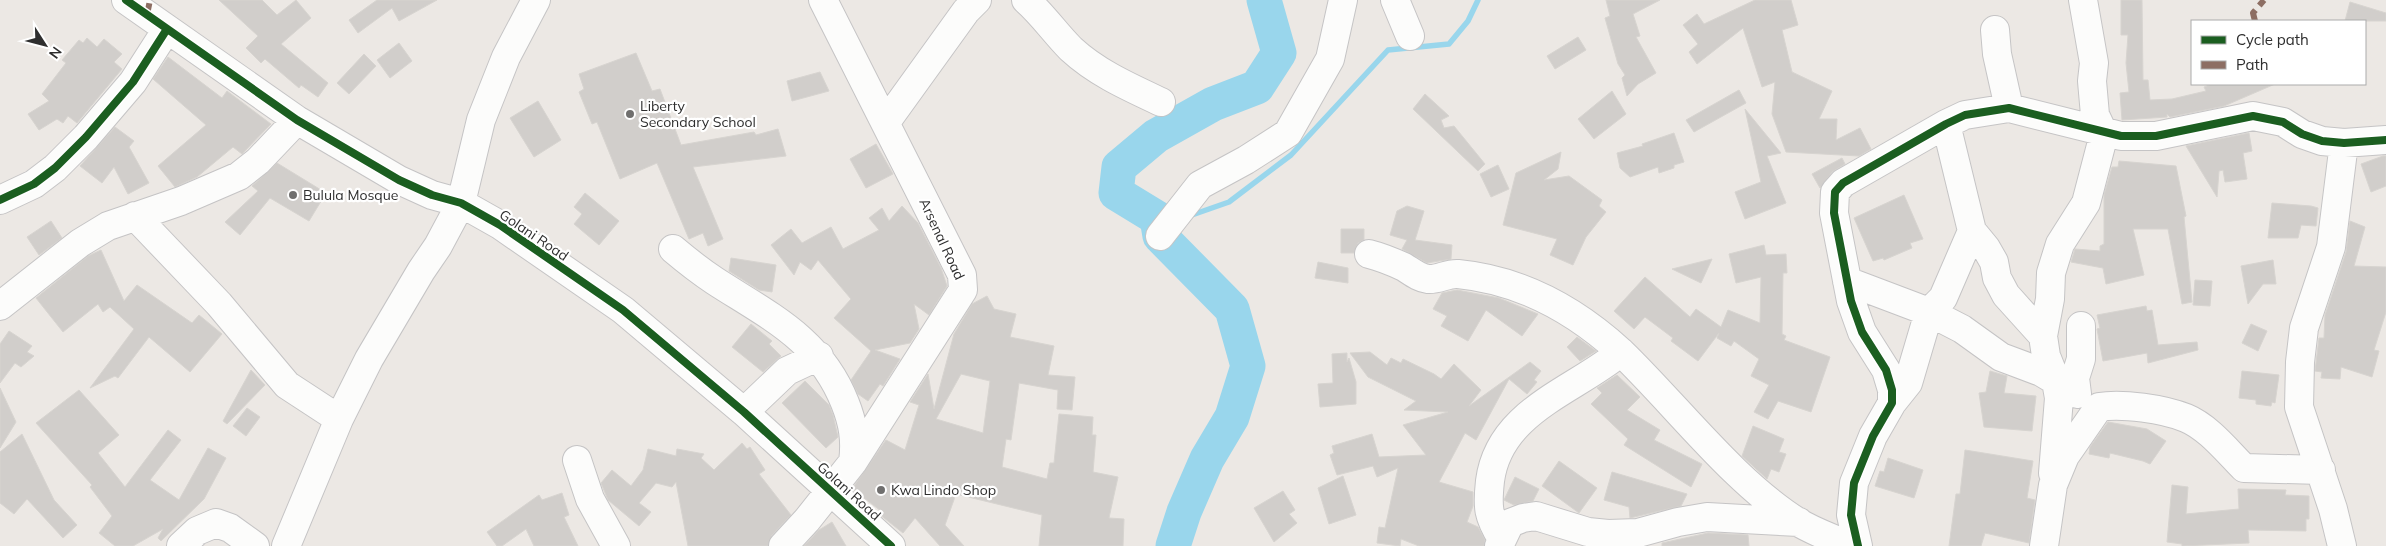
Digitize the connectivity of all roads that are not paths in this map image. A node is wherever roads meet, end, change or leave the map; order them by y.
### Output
1 (126, 0) edge
2 (536, 0) edge
3 (824, 0) edge
4 (977, 0) edge
5 (1026, 0) edge
6 (1344, 0) edge
7 (1395, 0) edge
8 (2083, 0) edge
9 (168, 29) junction
10 (1995, 30) dead end
11 (1410, 36) dead end
12 (1161, 102) dead end
13 (2009, 108) junction
14 (297, 120) junction
15 (886, 122) junction
16 (1946, 124) junction
17 (2104, 134) junction
18 (2386, 140) edge
19 (2344, 143) junction
20 (0, 200) edge
21 (461, 204) junction
22 (135, 216) junction
23 (1972, 231) junction
24 (1160, 236) dead end
25 (672, 249) dead end
26 (1368, 254) dead end
27 (1847, 280) junction
28 (0, 306) edge
29 (1930, 312) junction
30 (2081, 326) dead end
31 (2039, 336) junction
32 (1621, 352) junction
33 (819, 356) junction
34 (2067, 388) junction
35 (1892, 403) junction
36 (744, 412) junction
37 (339, 419) junction
38 (2066, 456) junction
39 (577, 460) dead end
40 (853, 462) junction
41 (2321, 470) junction
42 (2053, 485) junction
43 (831, 491) junction
44 (1798, 522) junction
45 (1500, 542) edge
46 (181, 546) edge
47 (254, 546) edge
48 (286, 546) edge
49 (616, 546) edge
50 (783, 546) edge
51 (891, 546) edge
52 (1850, 546) edge
53 (1858, 546) edge
54 (2044, 546) edge
55 (2342, 546) edge

1 - 9 street, Golani Road
2 - 21 street
3 - 15 street, Arsenal Road
4 - 15 street
5 - 12 street
6 - 24 street
7 - 11 street
8 - 17 street
9 - 14 street, Golani Road
9 - 20 street
10 - 13 street
13 - 16 street
13 - 17 street
14 - 21 street, Golani Road
14 - 22 street
15 - 40 street, Arsenal Road
16 - 23 street
16 - 27 street
17 - 19 street
17 - 31 street
18 - 19 street
19 - 41 street
21 - 36 street, Golani Road
21 - 37 street
22 - 28 street
22 - 37 street
23 - 29 street
23 - 31 street
25 - 33 street
26 - 32 street
27 - 29 street
27 - 35 street
29 - 34 street
29 - 35 street
30 - 34 street
31 - 34 street
32 - 44 street
32 - 45 street
33 - 36 street
33 - 40 street
34 - 38 street
34 - 42 street
35 - 53 street
36 - 43 street, Golani Road
37 - 48 street
38 - 41 street
38 - 42 street
39 - 49 street
40 - 43 street, Arsenal Road
41 - 55 street
42 - 54 street
43 - 50 street, Arsenal Road
43 - 51 street, Golani Road
44 - 45 street
44 - 52 street
46 - 47 street

